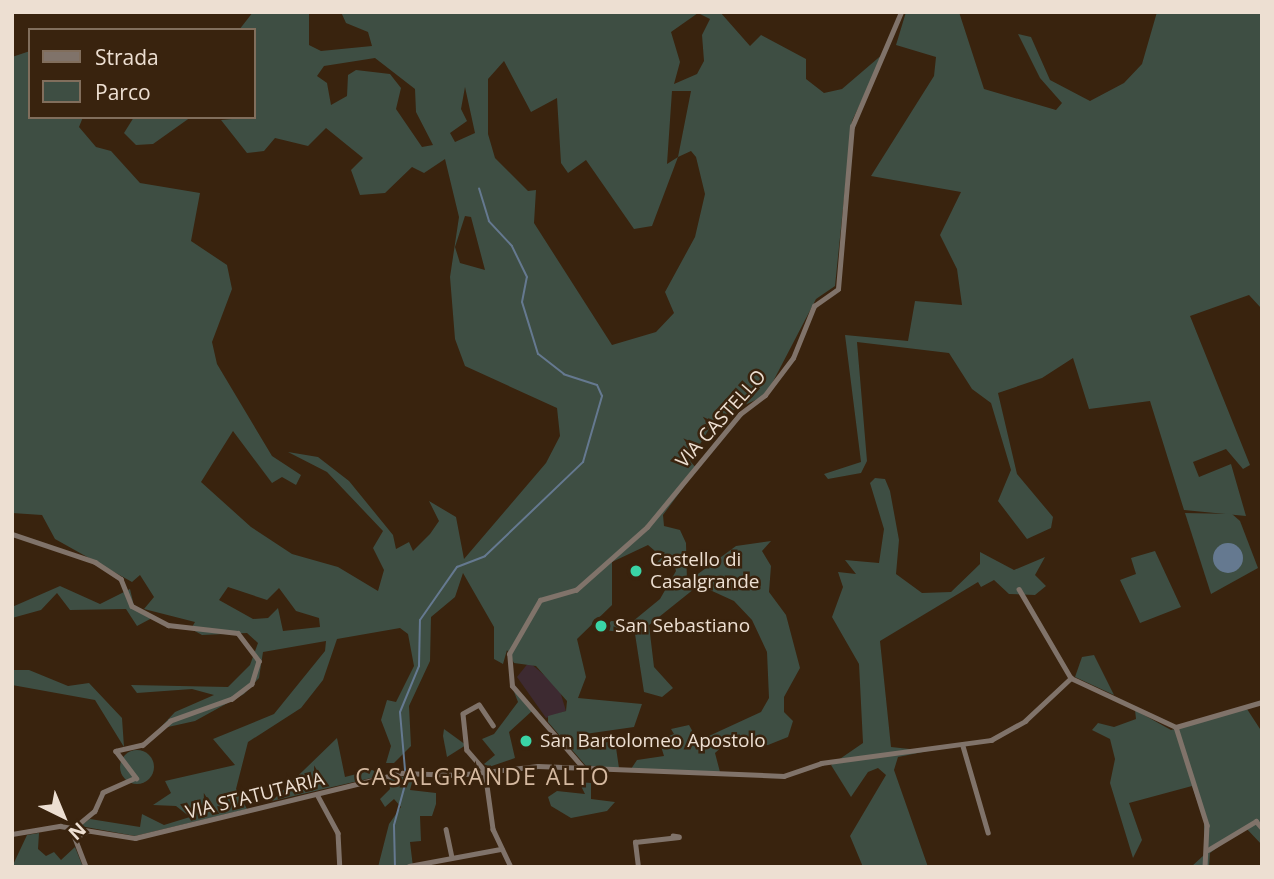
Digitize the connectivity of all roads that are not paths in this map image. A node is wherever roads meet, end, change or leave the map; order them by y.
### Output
1 (901, 12) edge
2 (12, 534) edge
3 (1019, 589) dead end
4 (1070, 678) junction
5 (1262, 702) edge
6 (493, 726) dead end
7 (1176, 727) junction
8 (963, 746) junction
9 (583, 768) junction
10 (485, 771) junction
11 (318, 796) junction
12 (76, 827) junction
13 (1262, 828) edge
14 (446, 829) dead end
15 (86, 832) junction
16 (988, 832) dead end
17 (12, 834) edge
18 (673, 836) dead end
19 (501, 849) junction
20 (1208, 850) junction
21 (452, 857) junction
22 (409, 866) edge
23 (86, 867) edge
24 (340, 867) edge
25 (511, 867) edge
26 (638, 867) edge
27 (1205, 867) edge

1 - 9 street, VIA CASTELLO
2 - 12 street
3 - 4 street
4 - 7 street
4 - 8 street, VIA STATUTARIA
5 - 7 street
6 - 10 street
7 - 20 street
8 - 9 street, VIA STATUTARIA
8 - 16 street
9 - 10 street, VIA STATUTARIA
10 - 11 street, VIA STATUTARIA
10 - 19 street
11 - 15 street, VIA STATUTARIA
11 - 24 street
12 - 15 street, VIA STATUTARIA
12 - 17 street
13 - 20 street
14 - 21 street
15 - 23 street
18 - 26 street
19 - 21 street
19 - 25 street
20 - 27 street
21 - 22 street

